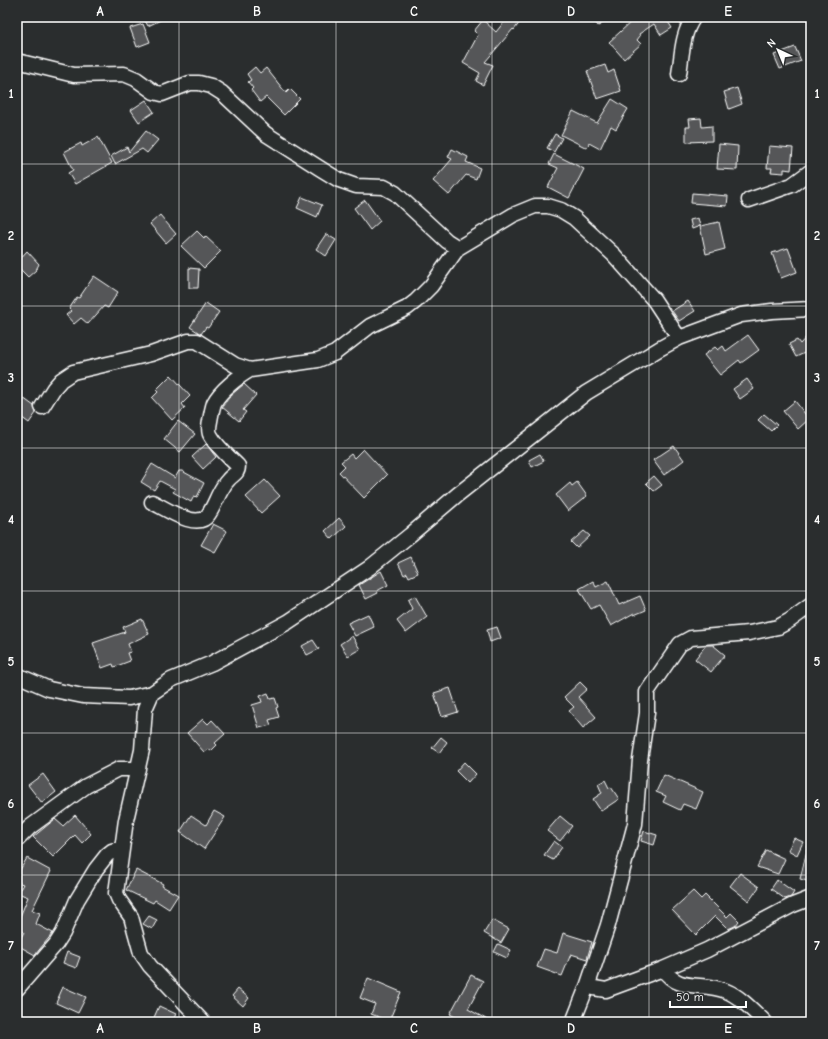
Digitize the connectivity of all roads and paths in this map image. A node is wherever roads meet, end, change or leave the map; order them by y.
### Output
1 (694, 17) edge
2 (17, 61) edge
3 (679, 74) dead end
4 (811, 171) edge
5 (749, 200) dead end
6 (458, 248) junction
7 (811, 309) edge
8 (679, 338) junction
9 (250, 370) junction
10 (42, 407) dead end
11 (152, 502) dead end
12 (811, 605) edge
13 (17, 675) edge
14 (152, 693) junction
15 (138, 769) junction
16 (17, 840) edge
17 (122, 848) junction
18 (811, 898) edge
19 (663, 969) junction
20 (588, 984) junction
21 (17, 989) edge
22 (606, 990) junction
23 (574, 1020) edge
24 (203, 1022) edge
25 (765, 1022) edge

1 - 3 street
2 - 6 street
4 - 5 street
6 - 8 street
6 - 9 street
7 - 8 street
8 - 14 street
9 - 10 street
9 - 11 street
12 - 20 street
13 - 14 street
14 - 15 street
15 - 16 street
15 - 17 street
17 - 21 street
17 - 24 street
18 - 19 street
19 - 22 street
19 - 25 street
20 - 22 street
20 - 23 street
22 - 23 street

